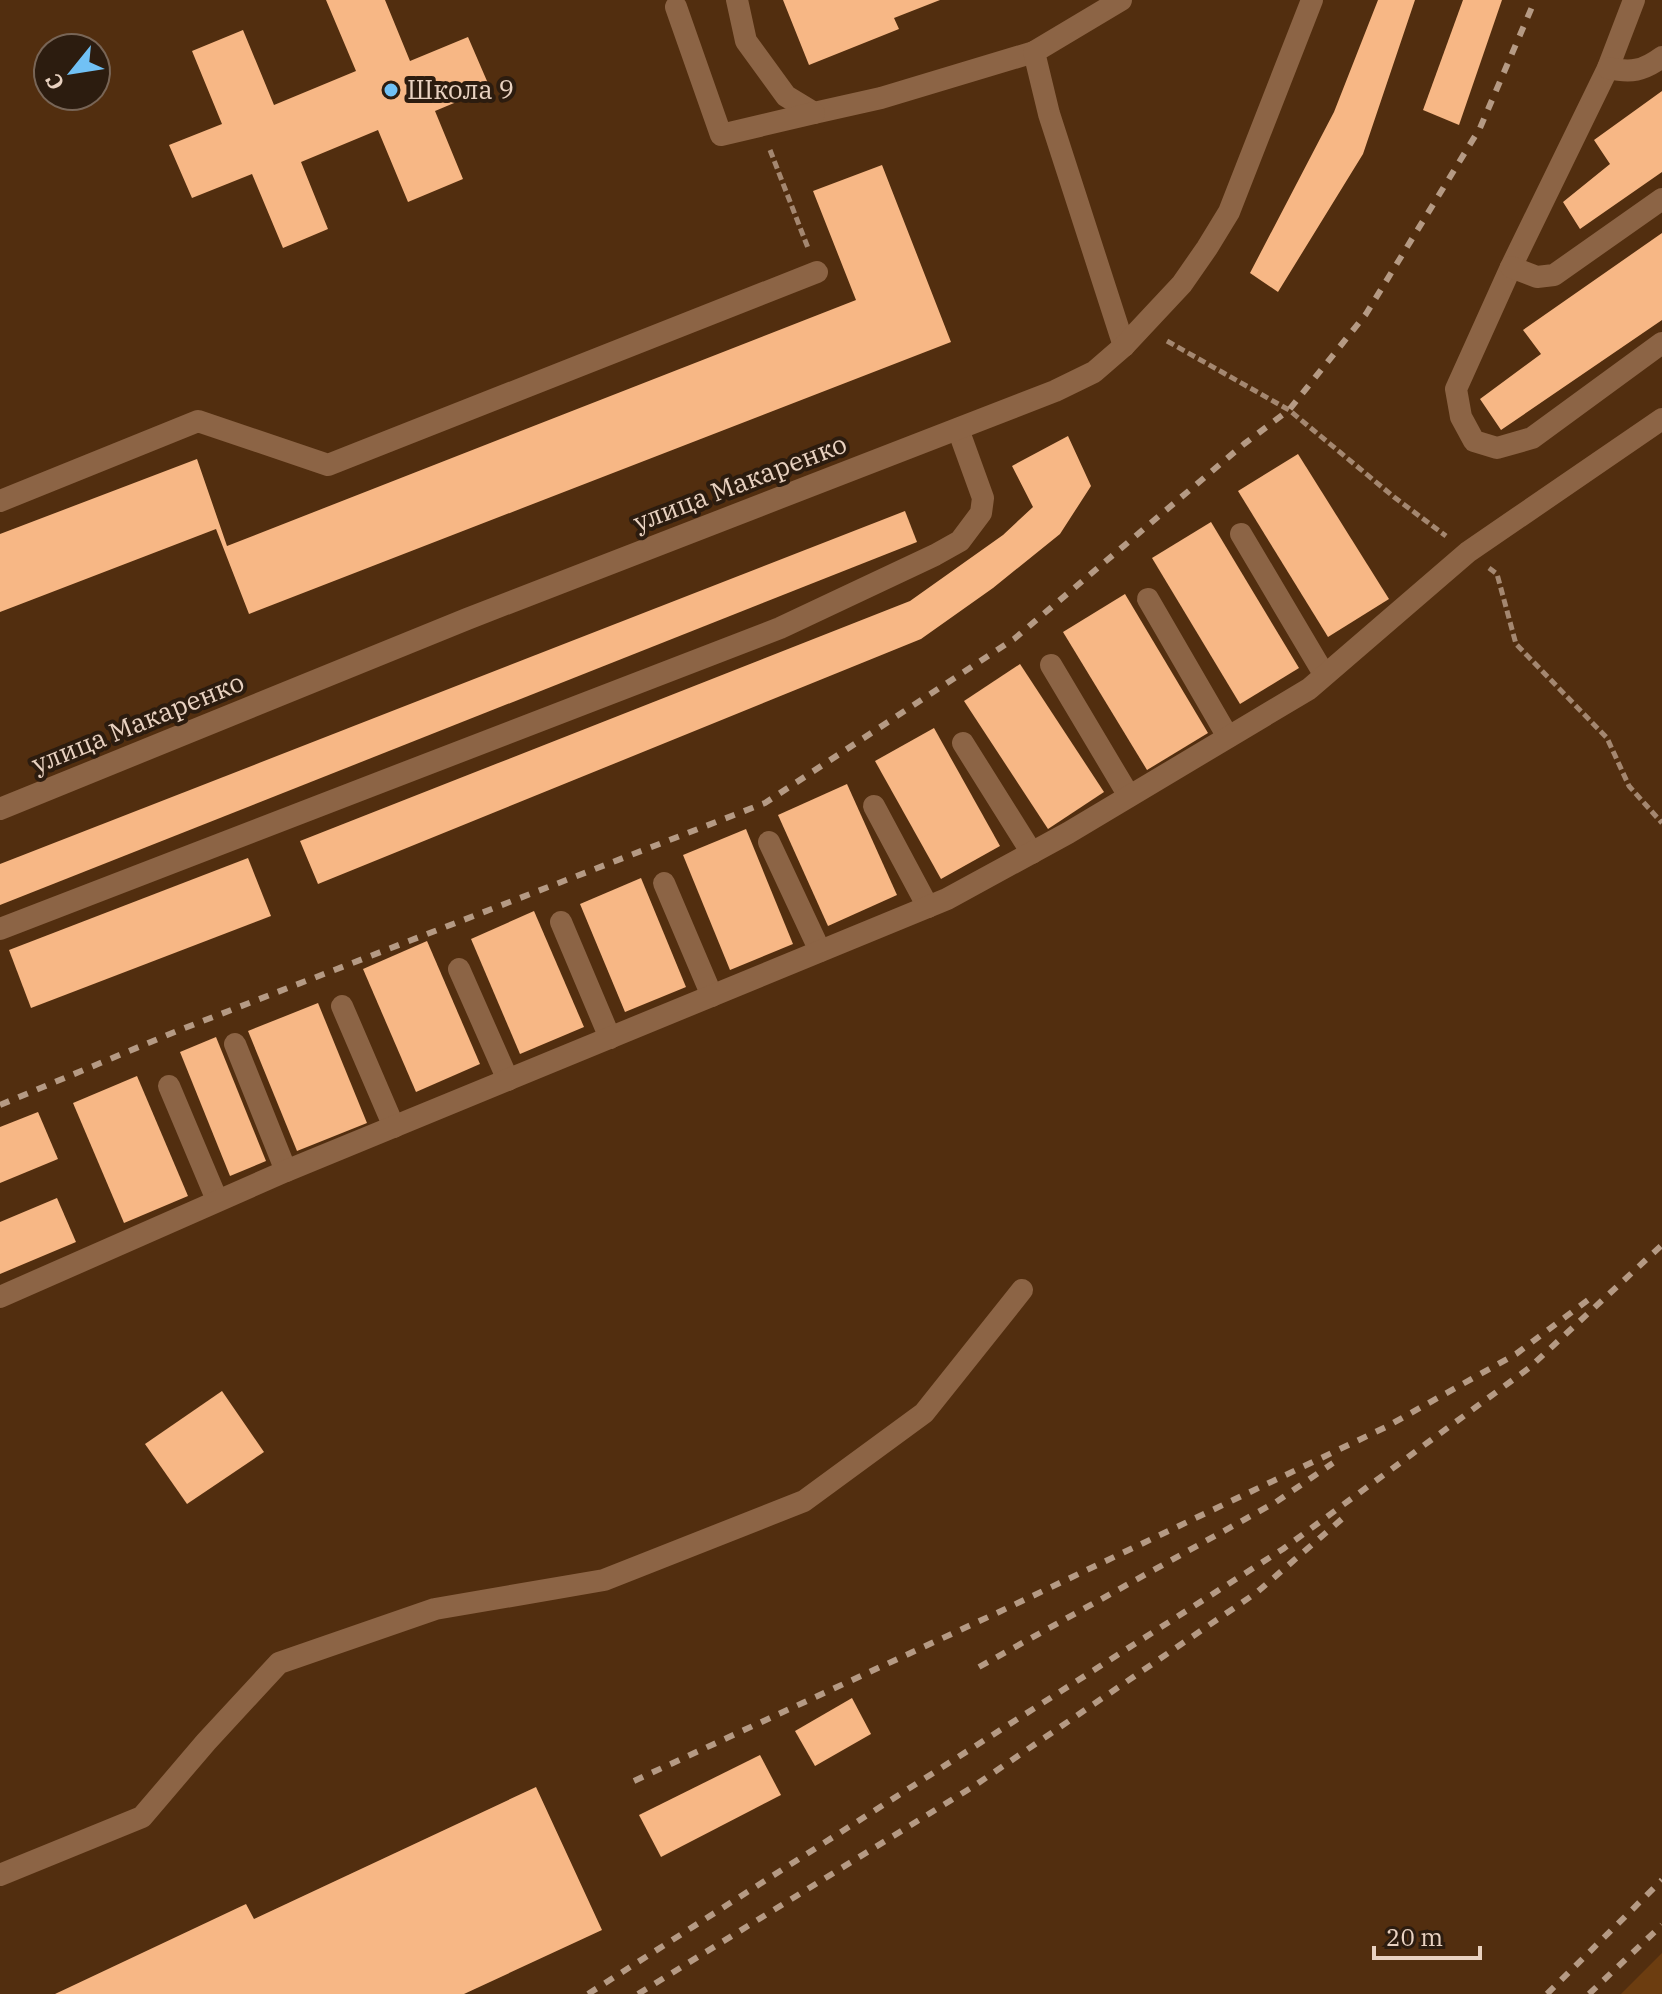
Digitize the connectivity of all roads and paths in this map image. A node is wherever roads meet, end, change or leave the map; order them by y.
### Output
1 (737, 0) edge
2 (1121, 0) edge
3 (1312, 0) edge
4 (1634, 0) edge
5 (676, 7) dead end
6 (1034, 52) junction
7 (1662, 57) edge
8 (1608, 68) junction
9 (814, 113) junction
10 (1662, 199) edge
11 (1511, 267) junction
12 (817, 272) dead end
13 (1662, 343) edge
14 (1124, 346) junction
15 (1662, 419) edge
16 (958, 429) junction
17 (0, 501) edge
18 (1241, 534) dead end
19 (1148, 599) dead end
20 (1051, 665) dead end
21 (1324, 674) junction
22 (1228, 737) junction
23 (963, 743) dead end
24 (1129, 796) junction
25 (874, 806) dead end
26 (0, 809) edge
27 (769, 842) dead end
28 (1032, 853) junction
29 (664, 883) dead end
30 (928, 907) junction
31 (561, 922) dead end
32 (0, 929) edge
33 (820, 951) junction
34 (459, 969) dead end
35 (712, 996) junction
36 (342, 1006) dead end
37 (610, 1038) junction
38 (235, 1044) dead end
39 (508, 1080) junction
40 (169, 1086) dead end
41 (394, 1127) junction
42 (286, 1171) junction
43 (217, 1200) junction
44 (1022, 1290) dead end
45 (0, 1297) edge
46 (0, 1875) edge

1 - 9 street
2 - 6 street
3 - 14 street, улица Макаренко
4 - 8 street
5 - 9 street
6 - 9 street
6 - 14 street
7 - 8 street
8 - 11 street
10 - 11 street
11 - 13 street
12 - 17 street
14 - 16 street, улица Макаренко
15 - 21 street
16 - 26 street, улица Макаренко
16 - 32 street
18 - 21 street
19 - 22 street
20 - 24 street
21 - 22 street
22 - 24 street
23 - 28 street
24 - 28 street
25 - 30 street
27 - 33 street
28 - 30 street
29 - 35 street
30 - 33 street
31 - 37 street
33 - 35 street
34 - 39 street
35 - 37 street
36 - 41 street
37 - 39 street
38 - 42 street
39 - 41 street
40 - 43 street
41 - 42 street
42 - 43 street
43 - 45 street
44 - 46 street

